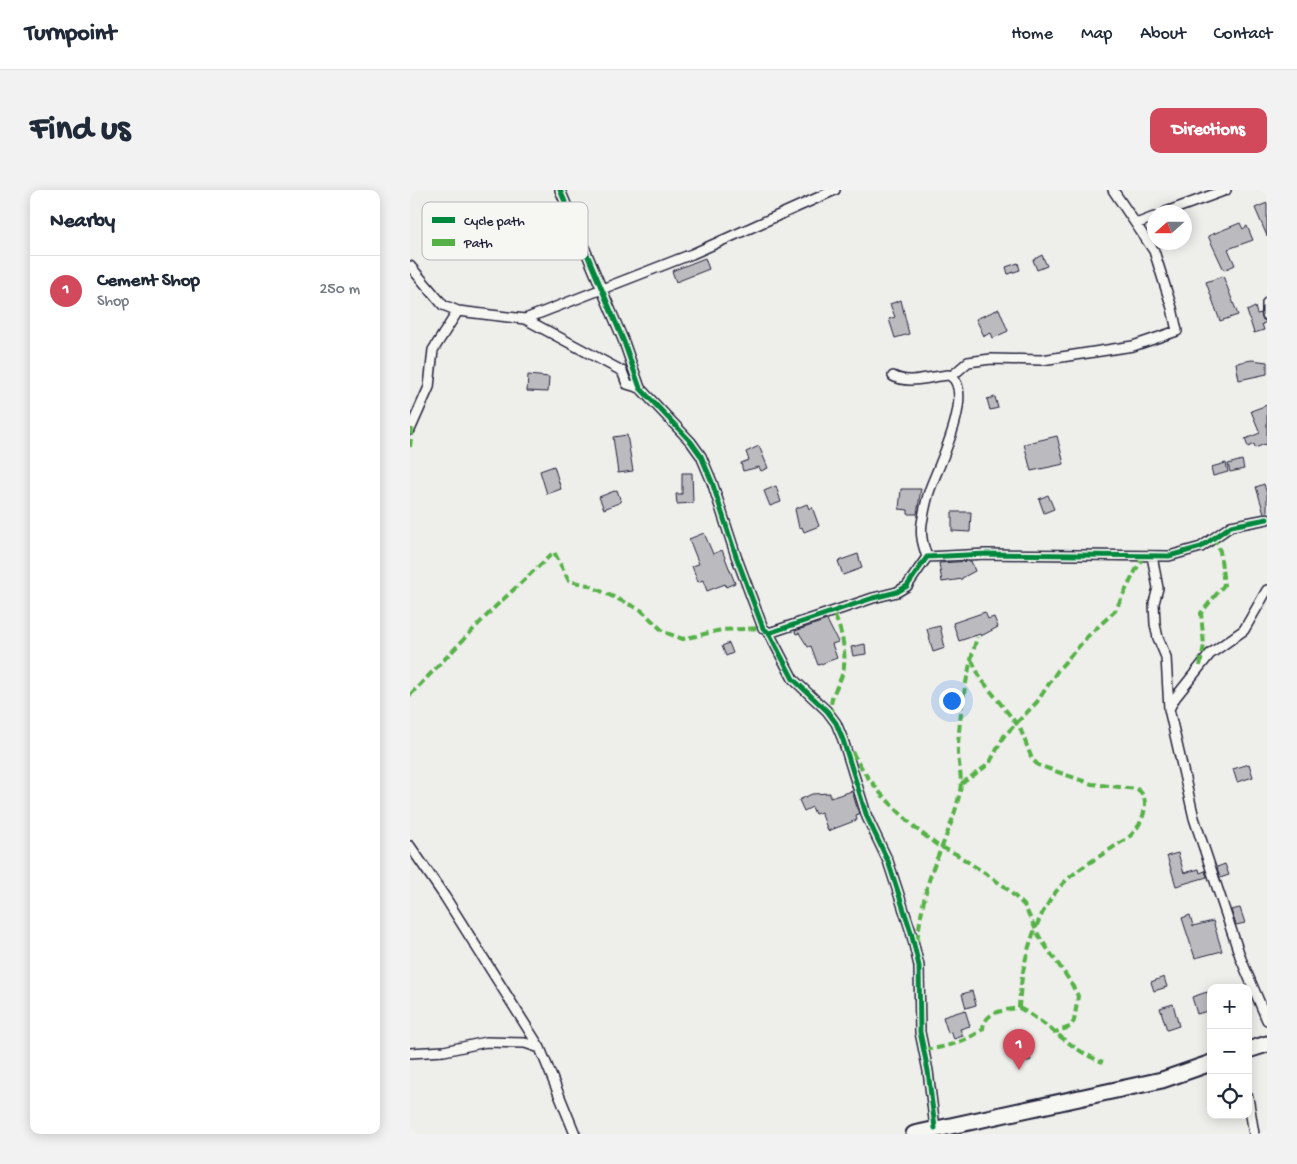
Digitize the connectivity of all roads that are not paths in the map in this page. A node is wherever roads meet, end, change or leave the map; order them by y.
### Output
1 (560, 190) edge
2 (835, 190) edge
3 (1113, 190) edge
4 (1226, 190) edge
5 (565, 202) edge
6 (1185, 205) edge
7 (1147, 220) edge
8 (1136, 224) junction
9 (588, 258) edge
10 (410, 266) edge
11 (601, 290) junction
12 (1267, 303) edge
13 (458, 311) junction
14 (1267, 315) edge
15 (525, 319) junction
16 (893, 376) dead end
17 (952, 376) junction
18 (640, 388) junction
19 (410, 430) edge
20 (1267, 519) edge
21 (1152, 556) junction
22 (927, 557) junction
23 (1267, 590) edge
24 (769, 633) junction
25 (1169, 709) junction
26 (410, 846) edge
27 (1267, 1020) edge
28 (1267, 1044) edge
29 (540, 1048) junction
30 (1252, 1049) edge
31 (410, 1053) edge
32 (1207, 1064) edge
33 (1252, 1119) edge
34 (935, 1128) junction
35 (575, 1134) edge
36 (914, 1134) edge
37 (1254, 1134) edge

1 - 5 street
2 - 11 street
3 - 8 street
4 - 6 street
7 - 8 street
8 - 17 street
9 - 11 street
10 - 13 street
11 - 15 street
11 - 18 street
12 - 14 street
13 - 15 street
13 - 19 street
15 - 18 street
16 - 17 street
17 - 22 street
18 - 24 street
20 - 21 street
21 - 22 street
21 - 25 street
22 - 24 street
23 - 25 street
24 - 34 street
25 - 27 street
26 - 29 street
28 - 30 highway
29 - 31 street
29 - 35 street
32 - 34 highway
33 - 37 street
34 - 36 highway

